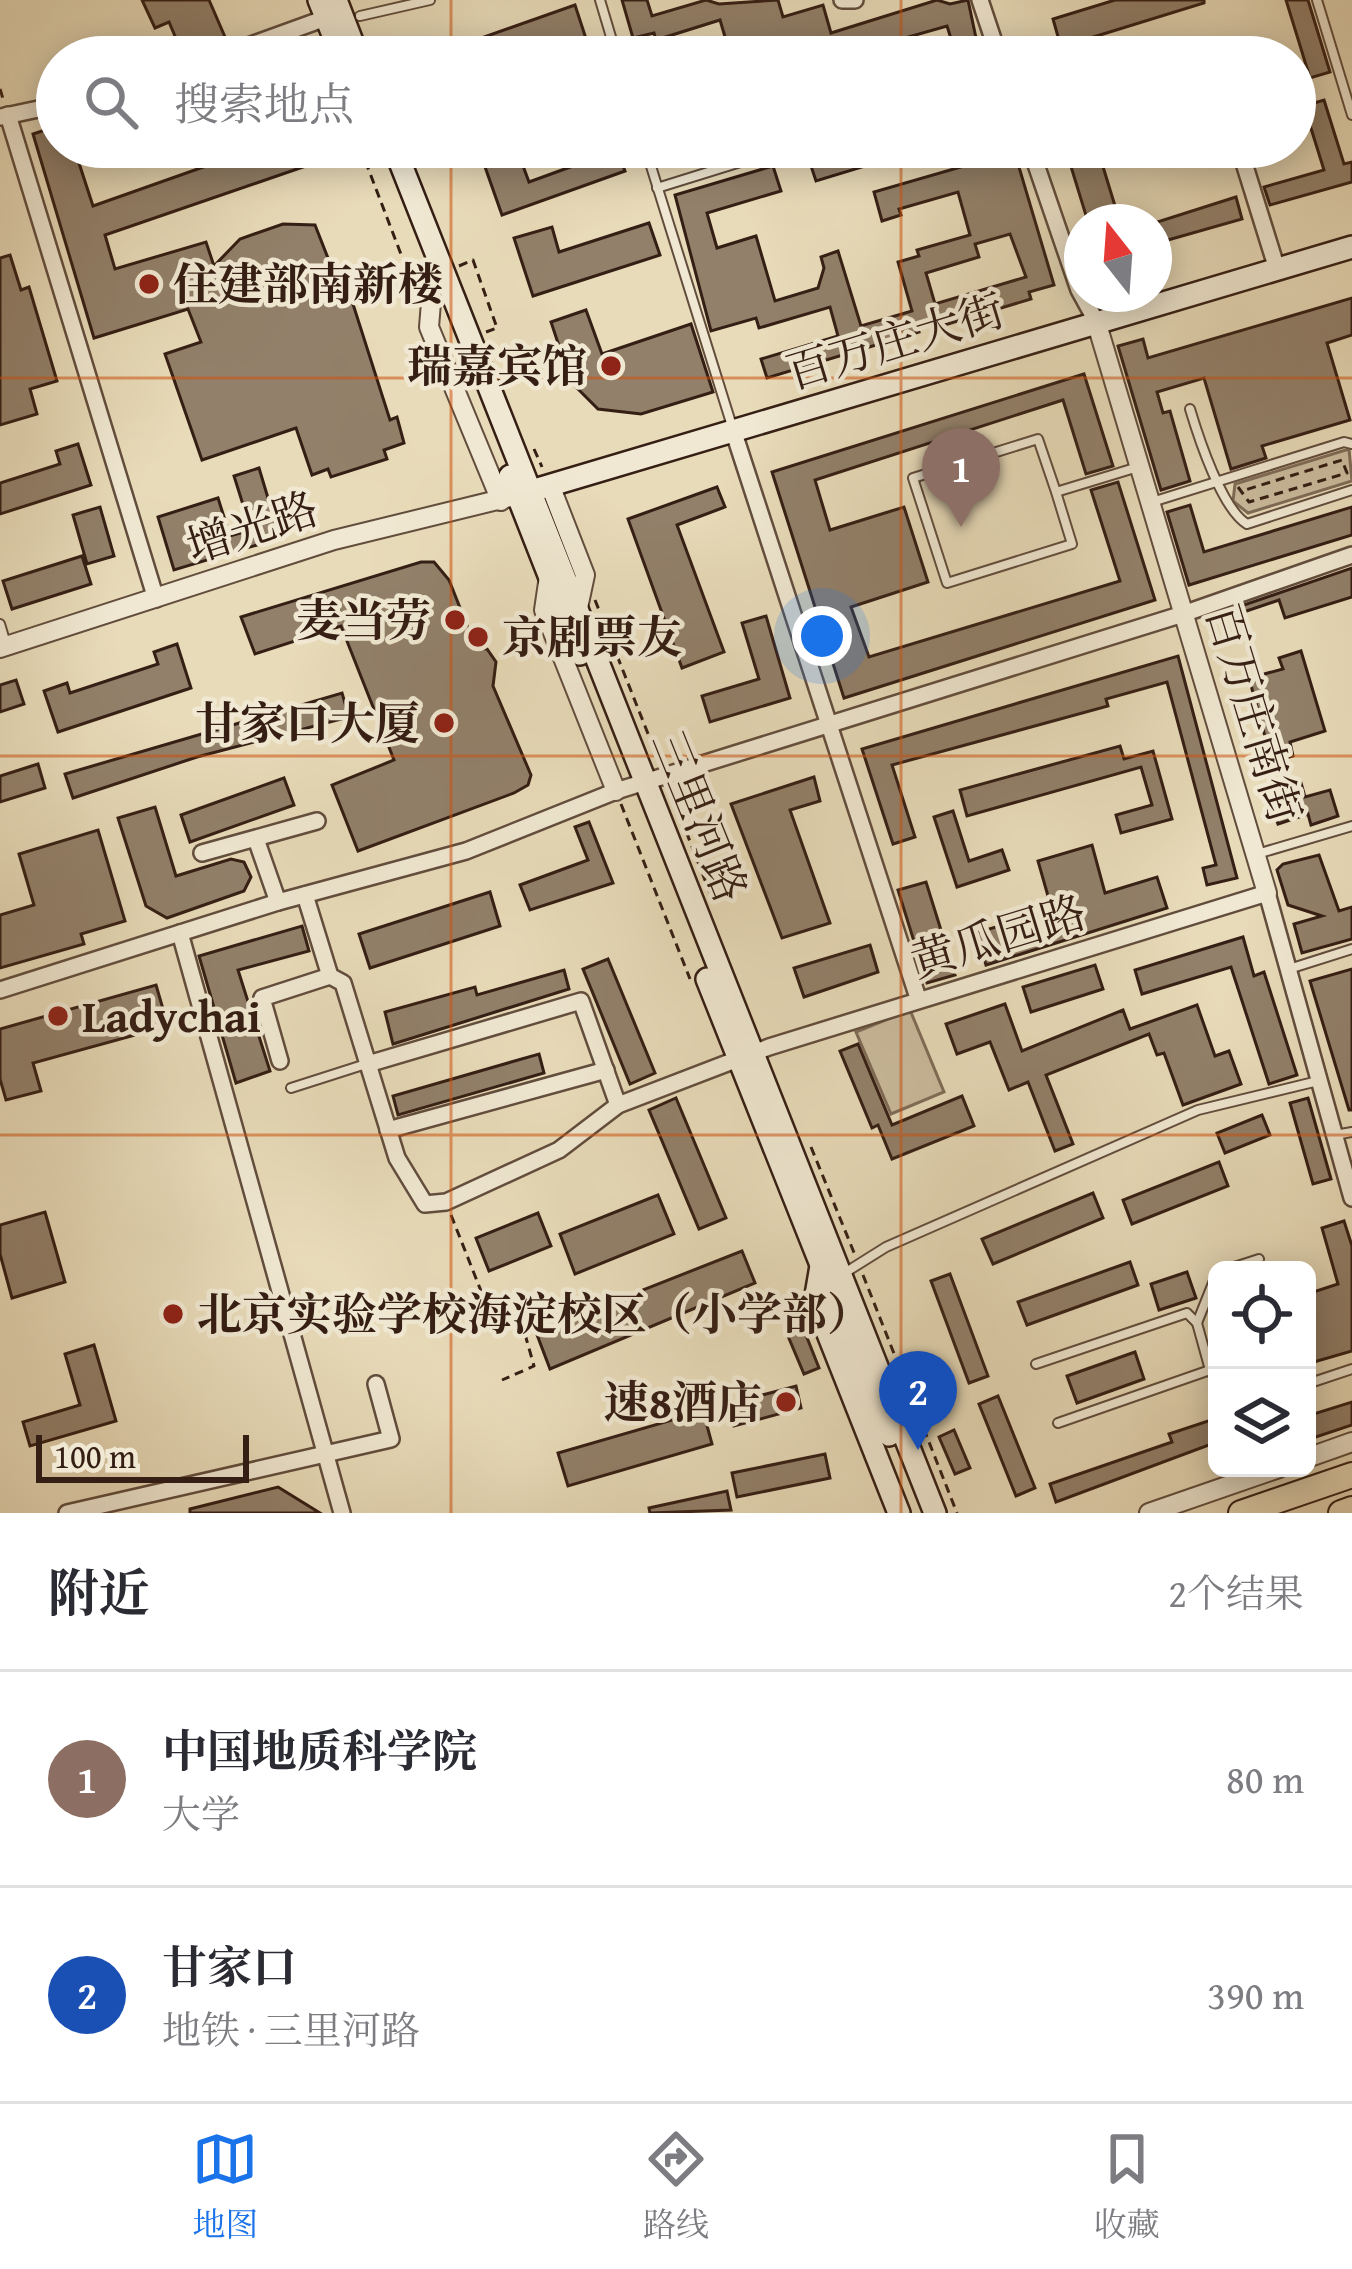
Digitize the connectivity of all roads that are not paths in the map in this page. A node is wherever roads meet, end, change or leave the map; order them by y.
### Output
1 (430, 0) edge
2 (600, 0) edge
3 (842, 0) edge
4 (855, 0) edge
5 (980, 0) edge
6 (1318, 0) edge
7 (332, 12) edge
8 (271, 36) edge
9 (611, 36) edge
10 (992, 36) edge
11 (36, 110) edge
12 (1352, 115) edge
13 (4, 117) edge
14 (390, 168) edge
15 (402, 168) edge
16 (651, 168) edge
17 (721, 168) edge
18 (1037, 168) edge
19 (1245, 168) edge
20 (657, 188) junction
21 (1352, 247) edge
22 (1276, 269) junction
23 (443, 273) junction
24 (1096, 321) junction
25 (1190, 409) dead end
26 (733, 430) junction
27 (1352, 444) edge
28 (1139, 466) junction
29 (1221, 479) junction
30 (1352, 490) edge
31 (1056, 491) junction
32 (525, 493) junction
33 (1150, 502) junction
34 (1352, 555) edge
35 (155, 599) junction
36 (1183, 614) junction
37 (0, 624) edge
38 (3, 647) edge
39 (833, 725) junction
40 (631, 786) junction
41 (317, 821) dead end
42 (1352, 826) edge
43 (256, 839) junction
44 (202, 853) dead end
45 (1255, 854) junction
46 (1267, 893) junction
47 (305, 895) junction
48 (278, 902) junction
49 (180, 933) junction
50 (1352, 949) edge
51 (1287, 969) junction
52 (330, 976) junction
53 (0, 990) edge
54 (918, 998) junction
55 (745, 1057) junction
56 (280, 1061) dead end
57 (368, 1064) junction
58 (606, 1070) junction
59 (1318, 1081) junction
60 (291, 1088) dead end
61 (618, 1105) junction
62 (388, 1130) junction
63 (1352, 1132) edge
64 (1334, 1136) junction
65 (1352, 1198) edge
66 (1259, 1259) dead end
67 (1253, 1261) edge
68 (831, 1270) junction
69 (1208, 1299) edge
70 (1197, 1323) junction
71 (1036, 1364) dead end
72 (1210, 1369) edge
73 (1352, 1369) edge
74 (1208, 1371) edge
75 (1316, 1381) edge
76 (376, 1384) dead end
77 (1058, 1423) dead end
78 (1352, 1442) edge
79 (330, 1454) junction
80 (1316, 1455) edge
81 (1352, 1475) edge
82 (1239, 1477) edge
83 (1352, 1509) edge
84 (67, 1513) edge
85 (342, 1513) edge
86 (898, 1513) edge
87 (920, 1513) edge
88 (935, 1513) edge
89 (1149, 1513) edge
90 (1241, 1513) edge
91 (1341, 1513) edge

1 - 7 lane
2 - 9 lane
3 - 4 street
5 - 10 street
6 - 12 lane
7 - 8 street
11 - 13 street
13 - 35 street
14 - 23 main road, 三里河路
15 - 32 main road, 三里河路
16 - 20 lane
17 - 20 lane
18 - 24 street
19 - 22 street
20 - 26 lane
21 - 22 main road, 百万庄大街
22 - 24 main road, 百万庄大街
23 - 32 main road, 三里河路
23 - 32 street, 三里河路
24 - 26 main road, 百万庄大街
24 - 28 street, 百万庄南街
25 - 29 lane
26 - 32 main road, 百万庄大街
26 - 39 street
27 - 29 lane
28 - 31 lane
28 - 33 street, 百万庄南街
29 - 30 lane
29 - 33 lane
31 - 31 lane
32 - 35 street, 增光路
32 - 40 main road, 三里河路
32 - 40 main road, 三里河路
33 - 36 street, 百万庄南街
34 - 36 street
35 - 38 street, 增光路
36 - 39 street
36 - 45 street, 百万庄南街
37 - 38 lane
39 - 40 street
39 - 54 street
40 - 47 street
40 - 55 main road, 三里河路
41 - 43 street
42 - 45 lane
43 - 44 street
43 - 48 street
45 - 46 street, 百万庄南街
46 - 51 street, 百万庄南街
46 - 54 street, 黄瓜园路
47 - 48 street
47 - 52 street
48 - 49 street
49 - 53 street
49 - 79 street
50 - 51 lane
51 - 59 street, 百万庄南街
52 - 56 street
52 - 57 street
54 - 55 street, 黄瓜园路
55 - 61 street, 黄瓜园路
55 - 68 main road, 三里河路
57 - 58 street
57 - 60 lane
57 - 62 street
58 - 61 street
58 - 62 street
59 - 64 street, 百万庄南街
59 - 68 lane
61 - 62 street, 黄瓜园路
63 - 64 lane
64 - 65 street, 百万庄南街
66 - 67 lane
68 - 86 main road, 三里河路
68 - 87 main road, 三里河路
68 - 88 main road, 三里河路
69 - 70 lane
70 - 71 lane
70 - 72 lane
73 - 75 lane
74 - 77 lane
76 - 79 street
78 - 80 street
79 - 84 street
79 - 85 street
81 - 90 highway
82 - 89 street
83 - 91 highway

